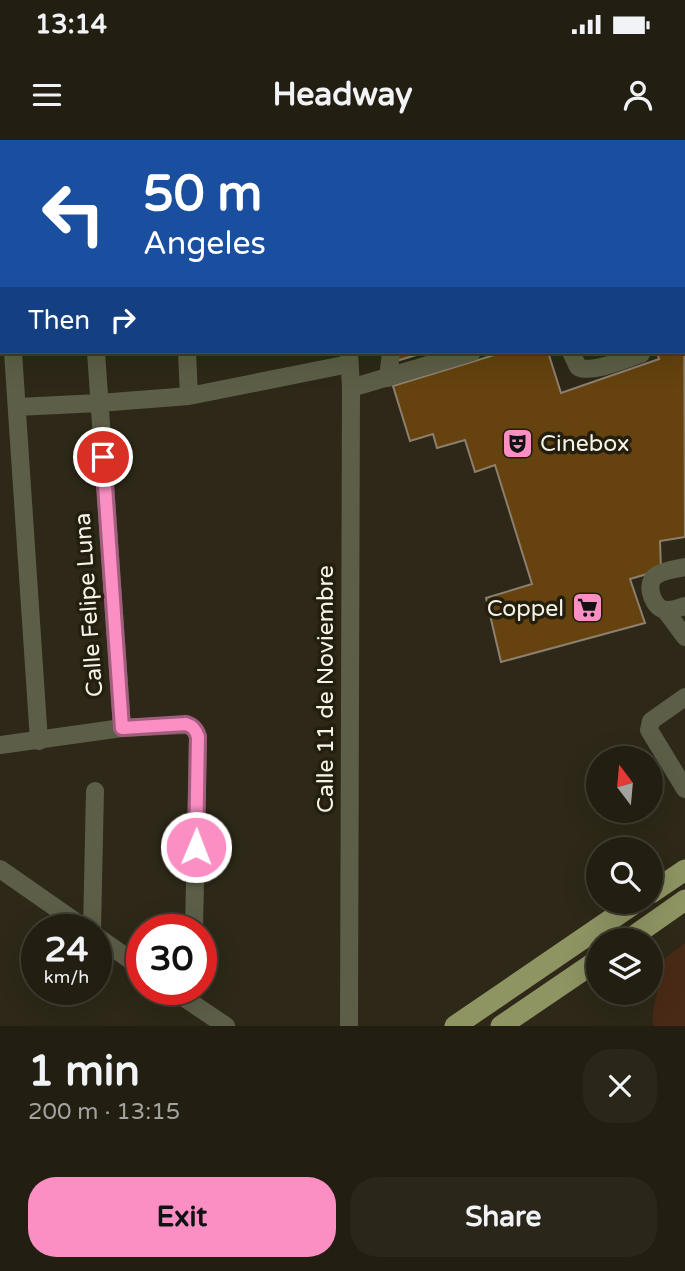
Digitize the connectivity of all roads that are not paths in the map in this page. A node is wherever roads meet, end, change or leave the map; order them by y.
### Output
1 (13, 354) edge
2 (96, 354) edge
3 (187, 354) edge
4 (391, 354) edge
5 (466, 354) edge
6 (572, 354) edge
7 (641, 354) dead end
8 (349, 358) edge
9 (388, 378) junction
10 (351, 388) junction
11 (189, 396) junction
12 (99, 403) junction
13 (17, 407) junction
14 (685, 567) edge
15 (685, 606) edge
16 (664, 610) junction
17 (685, 637) edge
18 (685, 697) edge
19 (122, 728) junction
20 (40, 741) junction
21 (0, 746) edge
22 (685, 789) edge
23 (94, 791) dead end
24 (0, 869) edge
25 (685, 870) edge
26 (663, 884) edge
27 (685, 901) edge
28 (64, 914) edge
29 (92, 914) edge
30 (194, 914) edge
31 (626, 914) edge
32 (614, 928) edge
33 (646, 928) edge
34 (586, 946) edge
35 (586, 968) edge
36 (507, 992) junction
37 (203, 1005) edge
38 (509, 1021) edge
39 (226, 1026) edge
40 (348, 1026) edge
41 (455, 1026) edge

1 - 13 street
2 - 12 street, Calle Felipe Luna
3 - 11 street
4 - 9 street
5 - 9 street
6 - 7 street
8 - 10 street, Calle 11 de Noviembre
8 - 11 street
9 - 10 street
10 - 40 street, Calle 11 de Noviembre
11 - 12 street
12 - 13 street
12 - 19 street, Calle Felipe Luna
13 - 20 street
14 - 16 street
15 - 16 street
16 - 17 street
18 - 22 street
19 - 20 street
19 - 30 street
20 - 21 street
23 - 29 street
24 - 28 street
25 - 26 main road
27 - 33 main road
31 - 32 main road
34 - 36 main road
35 - 38 main road
36 - 38 main road
36 - 41 main road
37 - 39 street

